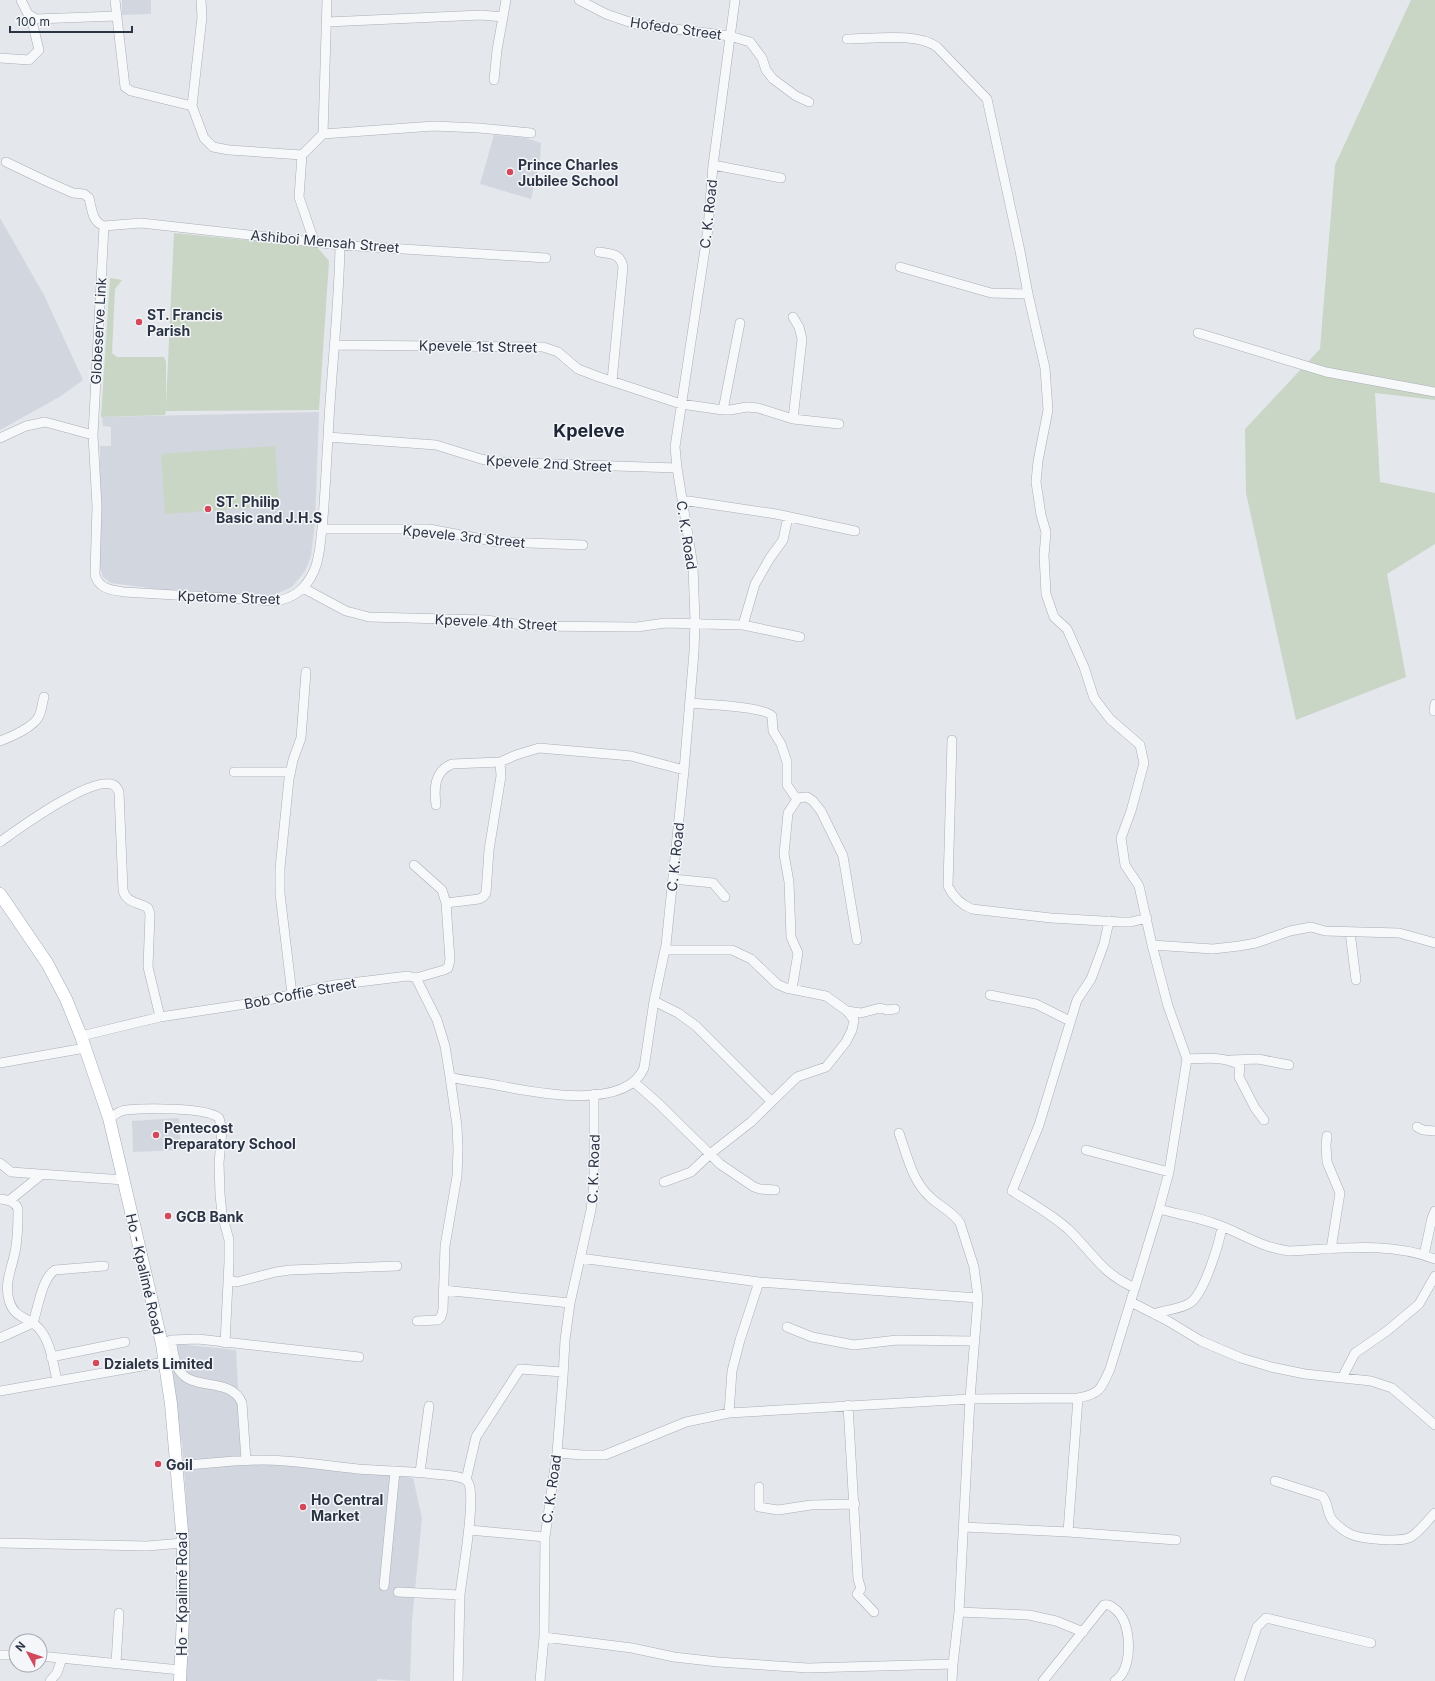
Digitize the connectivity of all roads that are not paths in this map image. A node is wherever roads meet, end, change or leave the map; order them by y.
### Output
1 (21, 0) edge
2 (115, 0) edge
3 (201, 0) edge
4 (327, 0) edge
5 (506, 0) edge
6 (579, 0) edge
7 (735, 0) edge
8 (116, 16) junction
9 (31, 17) junction
10 (503, 17) junction
11 (327, 22) junction
12 (730, 36) junction
13 (847, 39) dead end
14 (0, 58) edge
15 (494, 80) dead end
16 (809, 102) dead end
17 (192, 106) junction
18 (531, 133) dead end
19 (323, 134) junction
20 (302, 155) junction
21 (6, 162) dead end
22 (713, 165) junction
23 (781, 178) dead end
24 (104, 226) junction
25 (314, 241) junction
26 (340, 244) junction
27 (600, 252) dead end
28 (546, 258) dead end
29 (900, 267) dead end
30 (1028, 294) junction
31 (793, 317) dead end
32 (740, 323) dead end
33 (1198, 333) dead end
34 (335, 345) junction
35 (612, 382) junction
36 (1435, 392) edge
37 (681, 404) junction
38 (723, 410) junction
39 (793, 419) junction
40 (839, 424) dead end
41 (93, 435) junction
42 (328, 437) junction
43 (0, 438) edge
44 (677, 468) junction
45 (682, 500) junction
46 (788, 517) junction
47 (322, 529) junction
48 (855, 531) dead end
49 (583, 545) dead end
50 (303, 588) junction
51 (695, 625) junction
52 (743, 625) junction
53 (800, 637) dead end
54 (306, 672) dead end
55 (44, 697) dead end
56 (690, 703) junction
57 (952, 740) dead end
58 (0, 741) edge
59 (500, 762) junction
60 (684, 770) junction
61 (234, 772) dead end
62 (291, 772) junction
63 (796, 798) junction
64 (436, 805) dead end
65 (0, 842) edge
66 (414, 865) dead end
67 (673, 879) junction
68 (725, 897) dead end
69 (2, 900) edge
70 (446, 903) junction
71 (1147, 918) junction
72 (1109, 921) junction
73 (1350, 932) junction
74 (857, 940) dead end
75 (1435, 943) edge
76 (1152, 945) junction
77 (665, 950) junction
78 (416, 978) junction
79 (1356, 980) dead end
80 (792, 989) junction
81 (292, 994) junction
82 (990, 995) dead end
83 (654, 1001) junction
84 (895, 1009) dead end
85 (847, 1011) junction
86 (160, 1018) junction
87 (1070, 1022) junction
88 (81, 1036) junction
89 (85, 1048) junction
90 (1187, 1059) junction
91 (1231, 1060) junction
92 (0, 1063) edge
93 (1289, 1065) dead end
94 (450, 1077) junction
95 (634, 1082) junction
96 (594, 1094) junction
97 (771, 1101) junction
98 (109, 1118) junction
99 (1264, 1120) dead end
100 (1417, 1127) dead end
101 (1435, 1131) edge
102 (899, 1133) dead end
103 (1327, 1136) dead end
104 (1086, 1150) dead end
105 (710, 1154) junction
106 (0, 1163) edge
107 (1169, 1172) junction
108 (41, 1174) junction
109 (124, 1180) junction
110 (664, 1182) dead end
111 (775, 1190) dead end
112 (0, 1199) edge
113 (10, 1200) junction
114 (1159, 1209) junction
115 (1435, 1211) edge
116 (1222, 1227) junction
117 (1331, 1249) junction
118 (1424, 1255) junction
119 (580, 1258) junction
120 (1435, 1259) edge
121 (104, 1266) dead end
122 (397, 1266) dead end
123 (1435, 1276) edge
124 (229, 1280) junction
125 (759, 1282) junction
126 (1135, 1288) junction
127 (443, 1290) junction
128 (978, 1298) junction
129 (1131, 1302) junction
130 (570, 1303) junction
131 (1154, 1314) junction
132 (417, 1321) dead end
133 (33, 1323) junction
134 (786, 1327) dead end
135 (0, 1338) edge
136 (974, 1341) junction
137 (125, 1342) dead end
138 (166, 1342) junction
139 (225, 1343) junction
140 (51, 1357) junction
141 (359, 1357) dead end
142 (165, 1362) junction
143 (563, 1372) junction
144 (1342, 1378) junction
145 (57, 1380) junction
146 (0, 1391) edge
147 (1078, 1398) junction
148 (970, 1399) junction
149 (429, 1406) dead end
150 (848, 1406) junction
151 (729, 1413) junction
152 (1435, 1425) edge
153 (557, 1453) junction
154 (246, 1460) junction
155 (177, 1466) junction
156 (395, 1471) junction
157 (420, 1472) junction
158 (466, 1480) junction
159 (1275, 1481) dead end
160 (759, 1487) dead end
161 (855, 1504) junction
162 (1435, 1513) edge
163 (963, 1527) junction
164 (469, 1530) junction
165 (1068, 1532) junction
166 (545, 1537) junction
167 (1176, 1540) dead end
168 (0, 1543) edge
169 (183, 1543) junction
170 (384, 1586) dead end
171 (398, 1592) dead end
172 (460, 1595) junction
173 (874, 1612) dead end
174 (959, 1612) junction
175 (119, 1614) dead end
176 (1083, 1632) junction
177 (544, 1637) junction
178 (1371, 1642) dead end
179 (48, 1657) edge
180 (62, 1658) junction
181 (116, 1663) junction
182 (953, 1664) junction
183 (180, 1676) edge
184 (50, 1681) edge
185 (458, 1681) edge
186 (540, 1681) edge
187 (952, 1681) edge
188 (1043, 1681) edge
189 (1115, 1681) edge
190 (1239, 1681) edge

1 - 9 street
2 - 8 street
3 - 17 street
4 - 11 street
5 - 10 street
6 - 12 street, Hofedo Street
7 - 12 street, C. K. Road
8 - 9 street
8 - 17 street
9 - 14 street
10 - 11 street
10 - 15 street
11 - 19 street
12 - 16 street, Hofedo Street
12 - 22 street, C. K. Road
13 - 30 street
17 - 20 street
18 - 19 street
19 - 20 street
20 - 25 street
21 - 24 street
22 - 23 street
22 - 37 street, C. K. Road
24 - 25 street, Ashiboi Mensah Street
24 - 41 street, Globeserve Link
25 - 26 street, Ashiboi Mensah Street
26 - 28 street, Ashiboi Mensah Street
26 - 34 street, Kpetome Street
27 - 35 street
29 - 30 street
30 - 71 street
31 - 39 street
32 - 38 street
33 - 36 street
34 - 35 street, Kpevele 1st Street
34 - 42 street, Kpetome Street
35 - 37 street, Kpevele 1st Street
37 - 38 street, Kpevele 1st Street
37 - 44 street, C. K. Road
38 - 39 street, Kpevele 1st Street
39 - 40 street, Kpevele 1st Street
41 - 43 street
41 - 50 street, Kpetome Street
42 - 44 street, Kpevele 2nd Street
42 - 47 street, Kpetome Street
44 - 45 street, C. K. Road
45 - 46 street
45 - 51 street, C. K. Road
46 - 48 street
46 - 52 street
47 - 49 street, Kpevele 3rd Street
47 - 50 street, Kpetome Street
50 - 51 street, Kpevele 4th Street
51 - 52 street, Kpevele 4th Street
51 - 56 street, C. K. Road
52 - 53 street, Kpevele 4th Street
54 - 62 street
55 - 58 street
56 - 60 street, C. K. Road
56 - 63 street
57 - 72 street
59 - 60 street
59 - 64 street
59 - 70 street
60 - 67 street, C. K. Road
61 - 62 street
62 - 81 street
63 - 74 street
63 - 80 street
65 - 86 street
66 - 70 street
67 - 68 street
67 - 77 street, C. K. Road
69 - 88 main road, Ho - Kpalimé Road
70 - 78 street, Bob Coffie Street
71 - 72 street
71 - 76 street
72 - 87 street
73 - 75 street
73 - 76 street
73 - 79 street
76 - 90 street
77 - 80 street
77 - 83 street, C. K. Road
78 - 81 street, Bob Coffie Street
78 - 94 street
80 - 85 street
81 - 86 street, Bob Coffie Street
82 - 87 street
83 - 95 street, C. K. Road
83 - 97 street
84 - 85 street
85 - 97 street
86 - 88 street, Bob Coffie Street
87 - 126 street
88 - 89 main road, Ho - Kpalimé Road
89 - 92 street
89 - 98 main road, Ho - Kpalimé Road
90 - 91 street
90 - 107 street
91 - 93 street
91 - 99 street
94 - 96 street
94 - 127 street
95 - 96 street
95 - 105 street
96 - 119 street, C. K. Road
97 - 105 street
98 - 109 main road, Ho - Kpalimé Road
98 - 124 street
100 - 101 street
102 - 128 street
103 - 117 street
104 - 107 street
105 - 110 street
105 - 111 street
106 - 108 street
107 - 114 street
108 - 109 street
108 - 113 street
109 - 138 main road, Ho - Kpalimé Road
112 - 113 street
113 - 133 street
114 - 116 street
114 - 126 street
115 - 118 street
116 - 117 street
116 - 131 street
117 - 118 street
118 - 120 street
119 - 125 street
119 - 130 street, C. K. Road
121 - 133 street
122 - 124 street
123 - 144 street
124 - 139 street
125 - 128 street
125 - 151 street
126 - 129 street
127 - 130 street
127 - 132 street
128 - 136 street
129 - 131 street
129 - 147 street
130 - 143 street, C. K. Road
131 - 144 street
133 - 135 street
133 - 140 street
134 - 136 street
136 - 148 street
137 - 140 street
138 - 139 street
138 - 142 main road, Ho - Kpalimé Road
138 - 154 street
139 - 141 street
140 - 145 street
142 - 145 street
142 - 155 main road, Ho - Kpalimé Road
143 - 153 street, C. K. Road
143 - 158 street
144 - 152 street
145 - 146 street
147 - 148 street
147 - 165 street
148 - 150 street
148 - 163 street
149 - 157 street
150 - 151 street
150 - 161 street
151 - 153 street
153 - 166 street, C. K. Road
154 - 155 street
154 - 156 street
155 - 169 main road, Ho - Kpalimé Road
156 - 157 street
156 - 170 street
157 - 158 street
158 - 164 street
159 - 162 street
160 - 161 street
161 - 173 street
163 - 165 street
163 - 174 street
164 - 166 street
164 - 172 street
165 - 167 street
166 - 177 street, C. K. Road
168 - 169 street
169 - 183 main road, Ho - Kpalimé Road
171 - 172 street
172 - 185 street
174 - 176 street
174 - 182 street
175 - 181 street
176 - 188 street
176 - 189 street
177 - 182 street
177 - 186 street, C. K. Road
178 - 190 street
179 - 180 street
180 - 181 street
180 - 184 street
181 - 183 street
182 - 187 street

